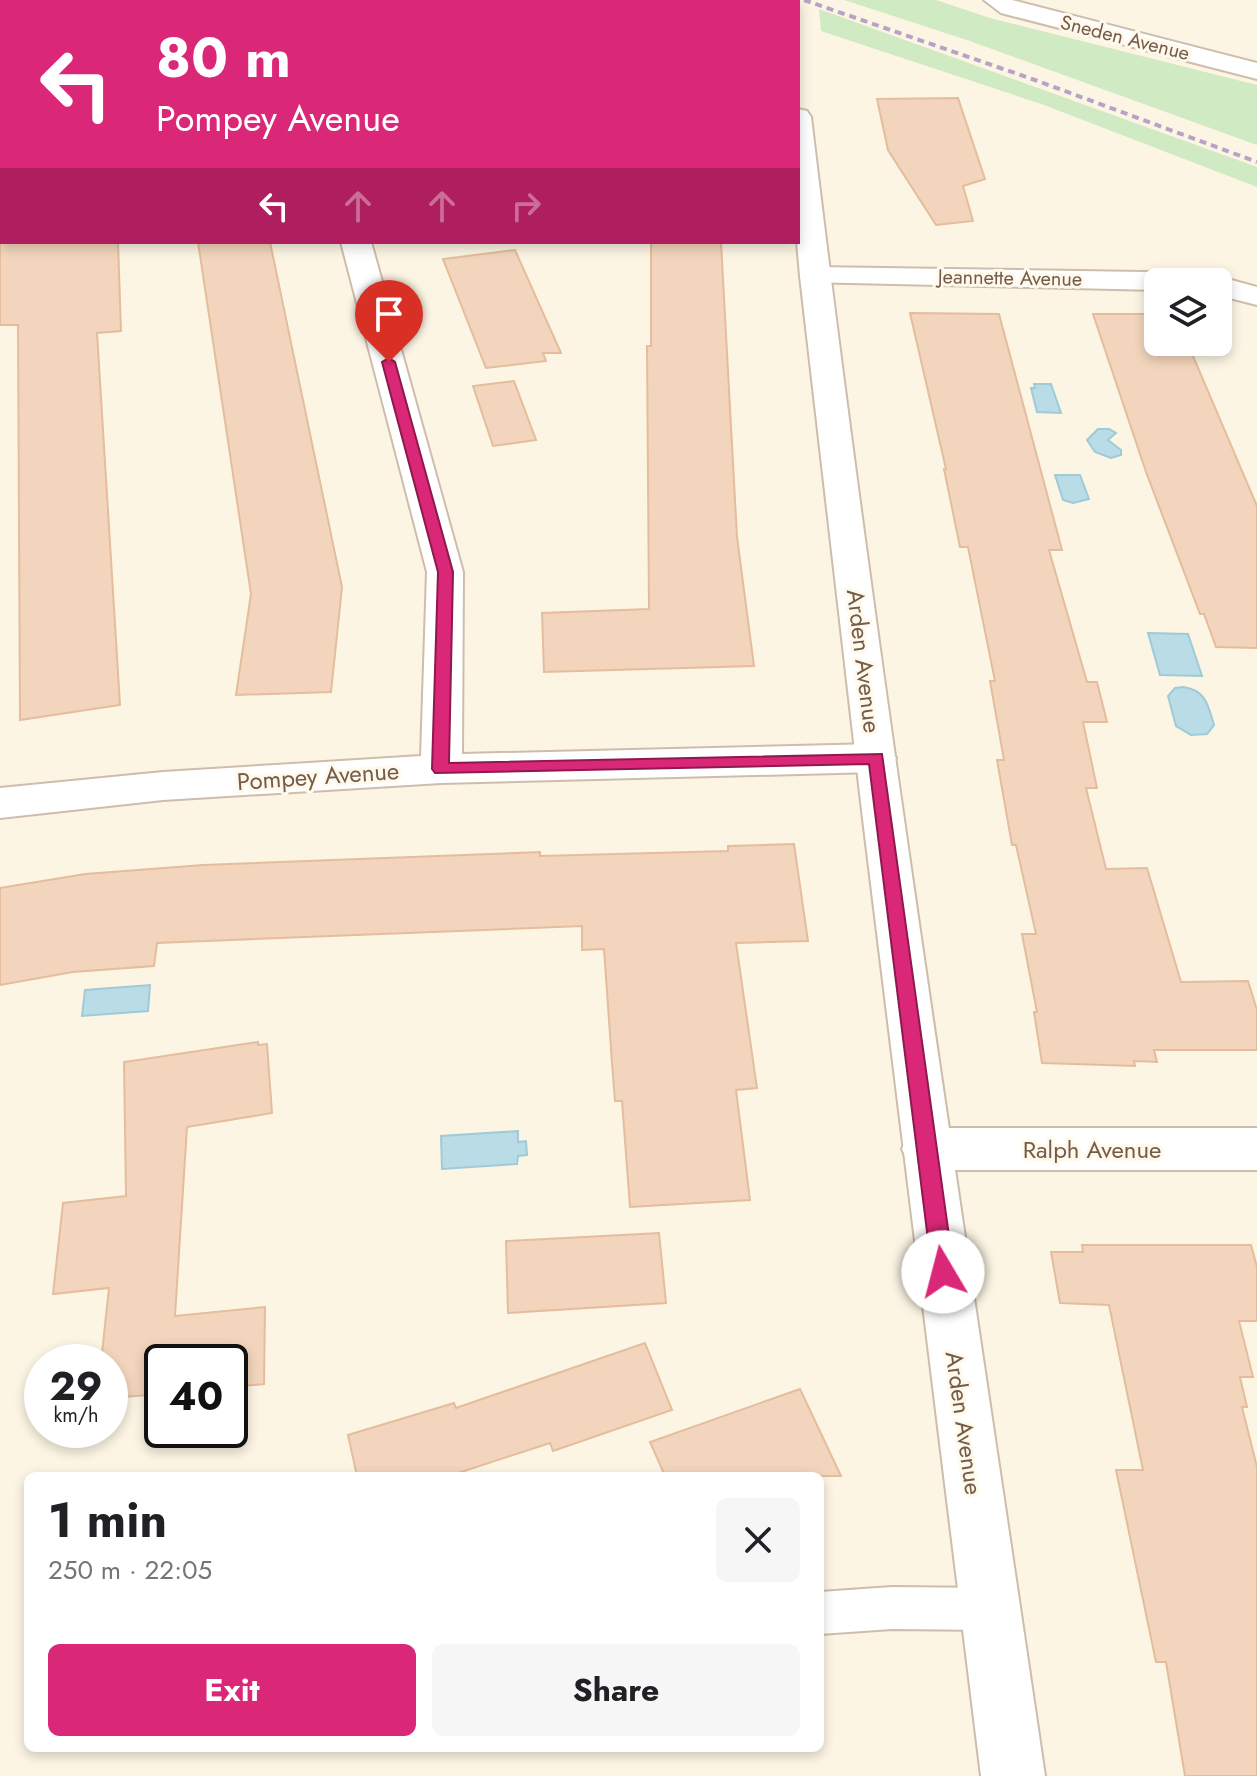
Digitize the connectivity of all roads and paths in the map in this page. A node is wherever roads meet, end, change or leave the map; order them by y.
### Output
1 (996, 0) edge
2 (1257, 71) edge
3 (800, 138) edge
4 (357, 244) edge
5 (815, 276) junction
6 (1144, 281) edge
7 (876, 758) junction
8 (441, 769) junction
9 (0, 803) edge
10 (927, 1149) junction
11 (1257, 1149) edge
12 (990, 1609) junction
13 (824, 1613) edge
14 (1013, 1776) edge

1 - 2 street, Sneden Avenue
3 - 5 street, Arden Avenue
4 - 8 street
5 - 6 street, Jeannette Avenue
5 - 7 street, Arden Avenue
7 - 8 street, Pompey Avenue
7 - 10 street, Arden Avenue
8 - 9 street, Pompey Avenue
10 - 11 street, Ralph Avenue
10 - 12 street, Arden Avenue
12 - 13 lane
12 - 14 street, Arden Avenue

